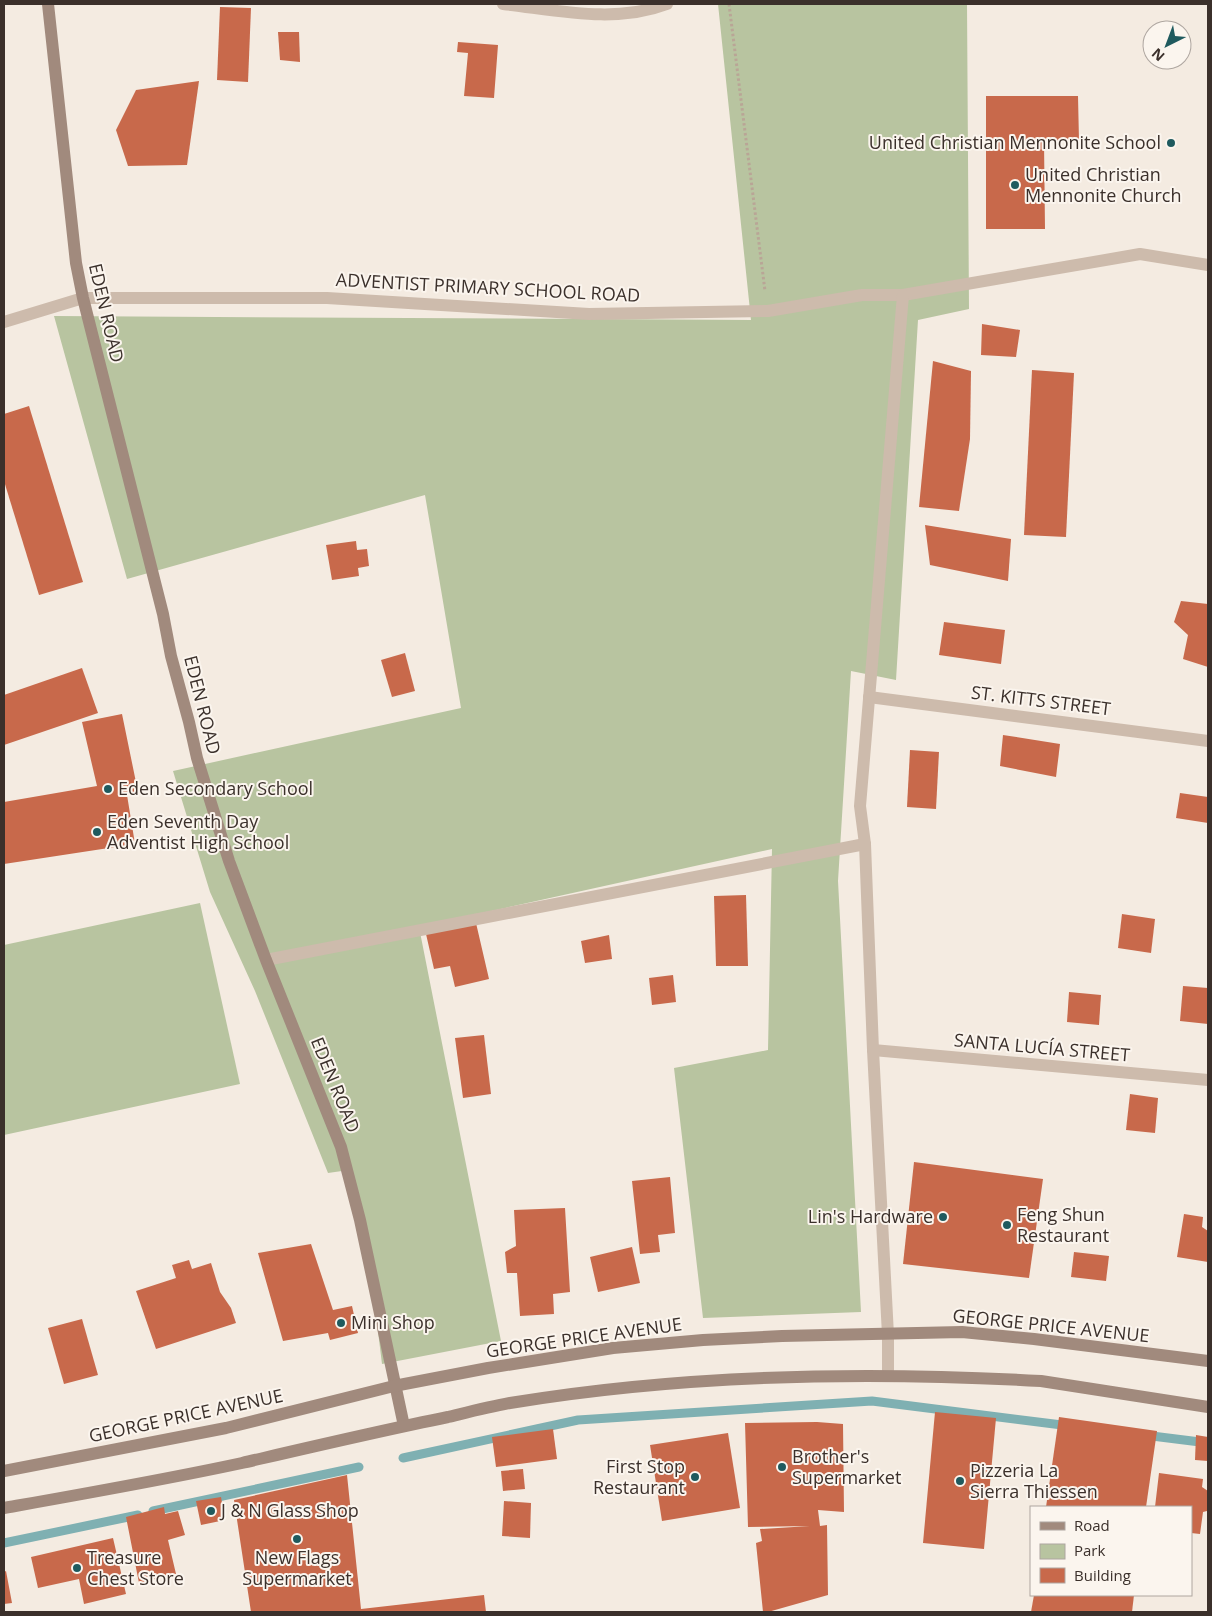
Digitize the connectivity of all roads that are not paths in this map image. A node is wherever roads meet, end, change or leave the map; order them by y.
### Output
1 (48, 4) edge
2 (504, 4) edge
3 (667, 4) edge
4 (633, 8) edge
5 (1208, 265) edge
6 (903, 295) junction
7 (82, 298) junction
8 (4, 322) edge
9 (869, 697) junction
10 (1208, 741) edge
11 (865, 844) junction
12 (266, 960) junction
13 (873, 1050) junction
14 (1208, 1080) edge
15 (888, 1335) junction
16 (1208, 1361) edge
17 (888, 1375) junction
18 (394, 1386) junction
19 (1208, 1407) edge
20 (404, 1426) junction
21 (4, 1471) edge
22 (4, 1508) edge

1 - 7 main road, EDEN ROAD
2 - 4 street
3 - 4 street
5 - 6 street, ADVENTIST PRIMARY SCHOOL ROAD
6 - 7 street, ADVENTIST PRIMARY SCHOOL ROAD
6 - 9 street
7 - 8 street, ADVENTIST PRIMARY SCHOOL ROAD
7 - 12 main road, EDEN ROAD
9 - 10 street, ST. KITTS STREET
9 - 11 street
11 - 12 street
11 - 13 street
12 - 18 main road, EDEN ROAD
13 - 14 street, SANTA LUCÍA STREET
13 - 15 street
15 - 16 main road, GEORGE PRICE AVENUE
15 - 17 street
15 - 18 main road, GEORGE PRICE AVENUE
17 - 19 main road
17 - 20 main road
18 - 20 main road, EDEN ROAD
18 - 21 main road, GEORGE PRICE AVENUE
20 - 22 main road

